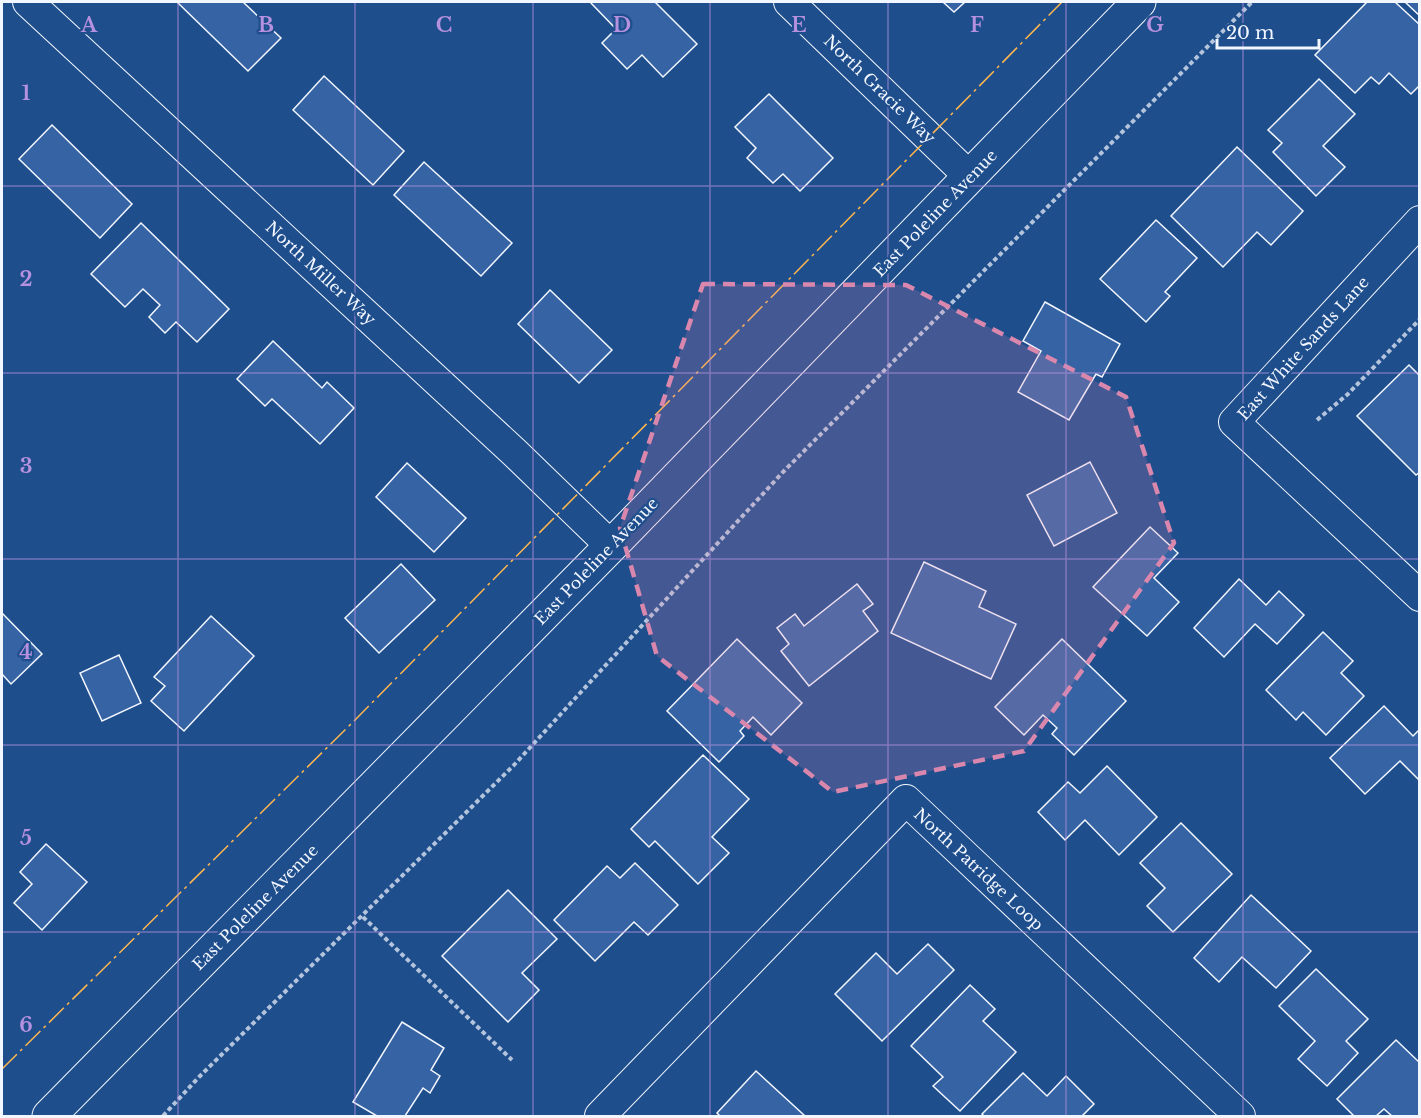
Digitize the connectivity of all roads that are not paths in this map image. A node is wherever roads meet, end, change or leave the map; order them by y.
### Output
1 (28, 2) edge
2 (789, 2) edge
3 (1138, 2) edge
4 (970, 177) junction
5 (1419, 221) edge
6 (611, 546) junction
7 (1419, 596) edge
8 (49, 1116) edge
9 (600, 1116) edge
10 (1240, 1116) edge

1 - 6 street, North Miller Way
2 - 4 street, North Gracie Way
3 - 4 main road, East Poleline Avenue
4 - 6 main road, East Poleline Avenue
5 - 7 street, East White Sands Lane
6 - 8 main road, East Poleline Avenue
9 - 10 street, North Patridge Loop

